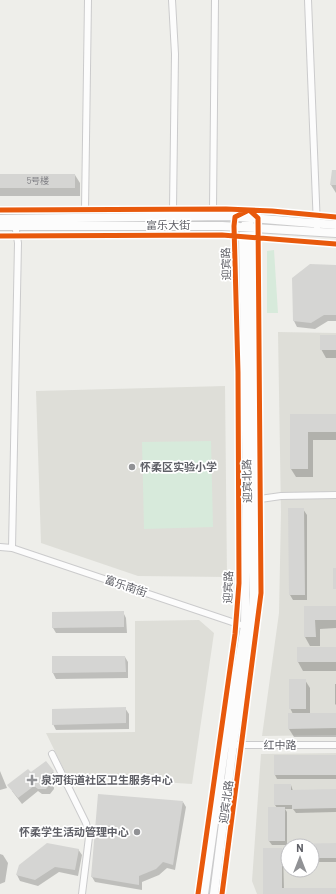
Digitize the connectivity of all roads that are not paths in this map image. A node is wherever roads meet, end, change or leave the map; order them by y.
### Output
1 (88, 0) edge
2 (172, 0) edge
3 (214, 0) edge
4 (308, 0) edge
5 (85, 209) dead end
6 (173, 209) dead end
7 (213, 209) dead end
8 (247, 217) junction
9 (0, 219) edge
10 (14, 222) junction
11 (336, 225) edge
12 (0, 226) edge
13 (317, 227) junction
14 (247, 228) junction
15 (336, 233) edge
16 (336, 495) edge
17 (247, 501) junction
18 (0, 547) edge
19 (12, 548) junction
20 (248, 627) junction
21 (225, 744) junction
22 (234, 745) junction
23 (336, 745) edge
24 (52, 754) dead end
25 (82, 894) edge
26 (204, 894) edge
27 (214, 894) edge

1 - 5 street
2 - 6 street
3 - 7 street
4 - 13 street
8 - 10 main road, 富乐大街
8 - 13 main road, 富乐大街
8 - 14 main road, 迎宾北路
9 - 10 main road, 富乐大街
10 - 12 main road, 富乐大街
10 - 14 main road, 富乐大街
10 - 19 street
11 - 13 main road, 富乐大街
13 - 14 main road, 富乐大街
13 - 15 main road, 富乐大街
14 - 17 main road, 迎宾北路
16 - 17 street
17 - 20 main road, 迎宾北路
18 - 19 street, 富乐南街
19 - 20 street, 富乐南街
20 - 21 main road, 迎宾北路
20 - 22 main road, 迎宾北路
21 - 22 street, 红中路
21 - 26 main road, 迎宾北路
22 - 23 street, 红中路
22 - 27 main road, 迎宾北路
24 - 25 street

